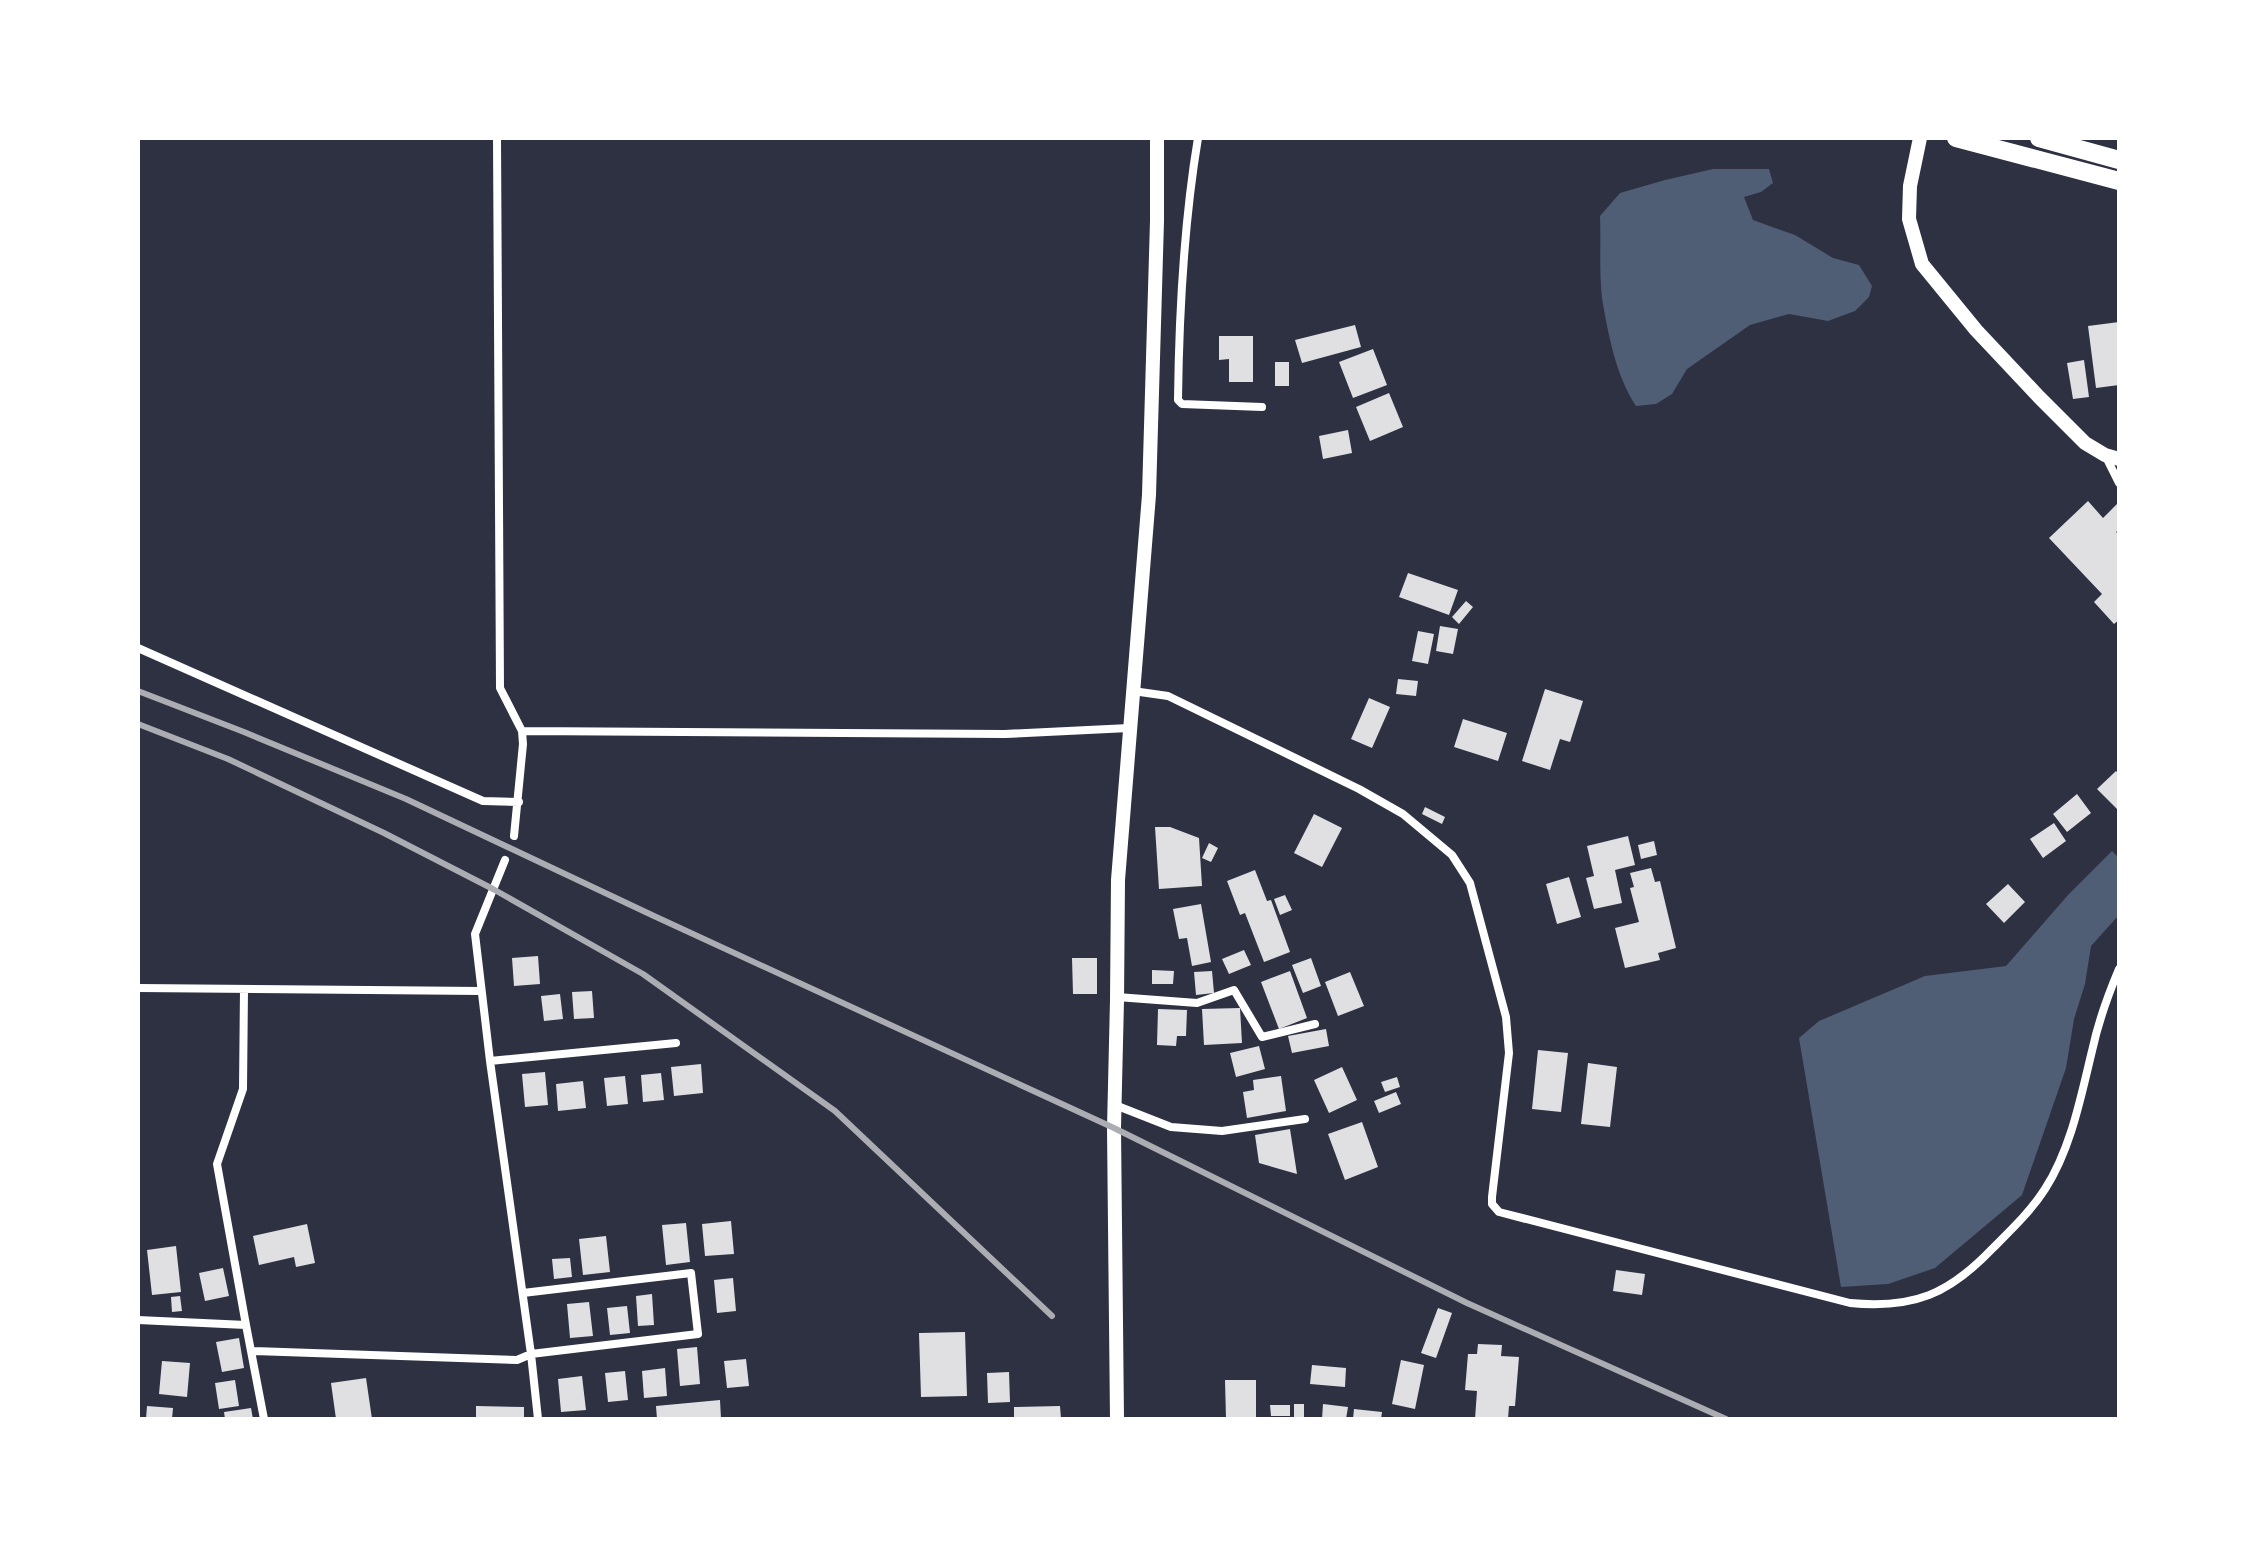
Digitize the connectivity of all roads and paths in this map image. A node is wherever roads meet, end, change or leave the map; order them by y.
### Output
1 (497, 138) edge
2 (1157, 138) edge
3 (1198, 138) edge
4 (1920, 138) edge
5 (1956, 138) edge
6 (2039, 138) edge
7 (2119, 160) edge
8 (2119, 181) edge
9 (1262, 407) dead end
10 (2112, 457) edge
11 (2119, 483) edge
12 (138, 648) edge
13 (1133, 691) junction
14 (1129, 728) junction
15 (522, 731) junction
16 (519, 802) junction
17 (514, 836) dead end
18 (505, 860) dead end
19 (2119, 969) edge
20 (138, 988) edge
21 (244, 989) junction
22 (481, 991) junction
23 (1117, 997) junction
24 (1315, 1024) dead end
25 (676, 1043) dead end
26 (490, 1061) junction
27 (1115, 1105) junction
28 (1305, 1119) dead end
29 (523, 1293) junction
30 (138, 1320) edge
31 (246, 1325) junction
32 (251, 1351) junction
33 (531, 1354) junction
34 (264, 1419) edge
35 (538, 1419) edge
36 (1117, 1419) edge

1 - 15 street
2 - 13 street
3 - 9 street
4 - 10 street
5 - 8 highway
6 - 7 highway
10 - 11 street
12 - 16 street
13 - 14 street
13 - 19 street
14 - 15 street
14 - 23 street
15 - 16 street
16 - 17 street
18 - 22 street
20 - 21 street
21 - 22 street
21 - 31 street
22 - 26 street
23 - 24 street
23 - 27 street
25 - 26 street
26 - 29 street
27 - 28 street
27 - 36 street
29 - 33 street
29 - 33 street
30 - 31 street
31 - 32 street
32 - 33 street
32 - 34 street
33 - 35 street

